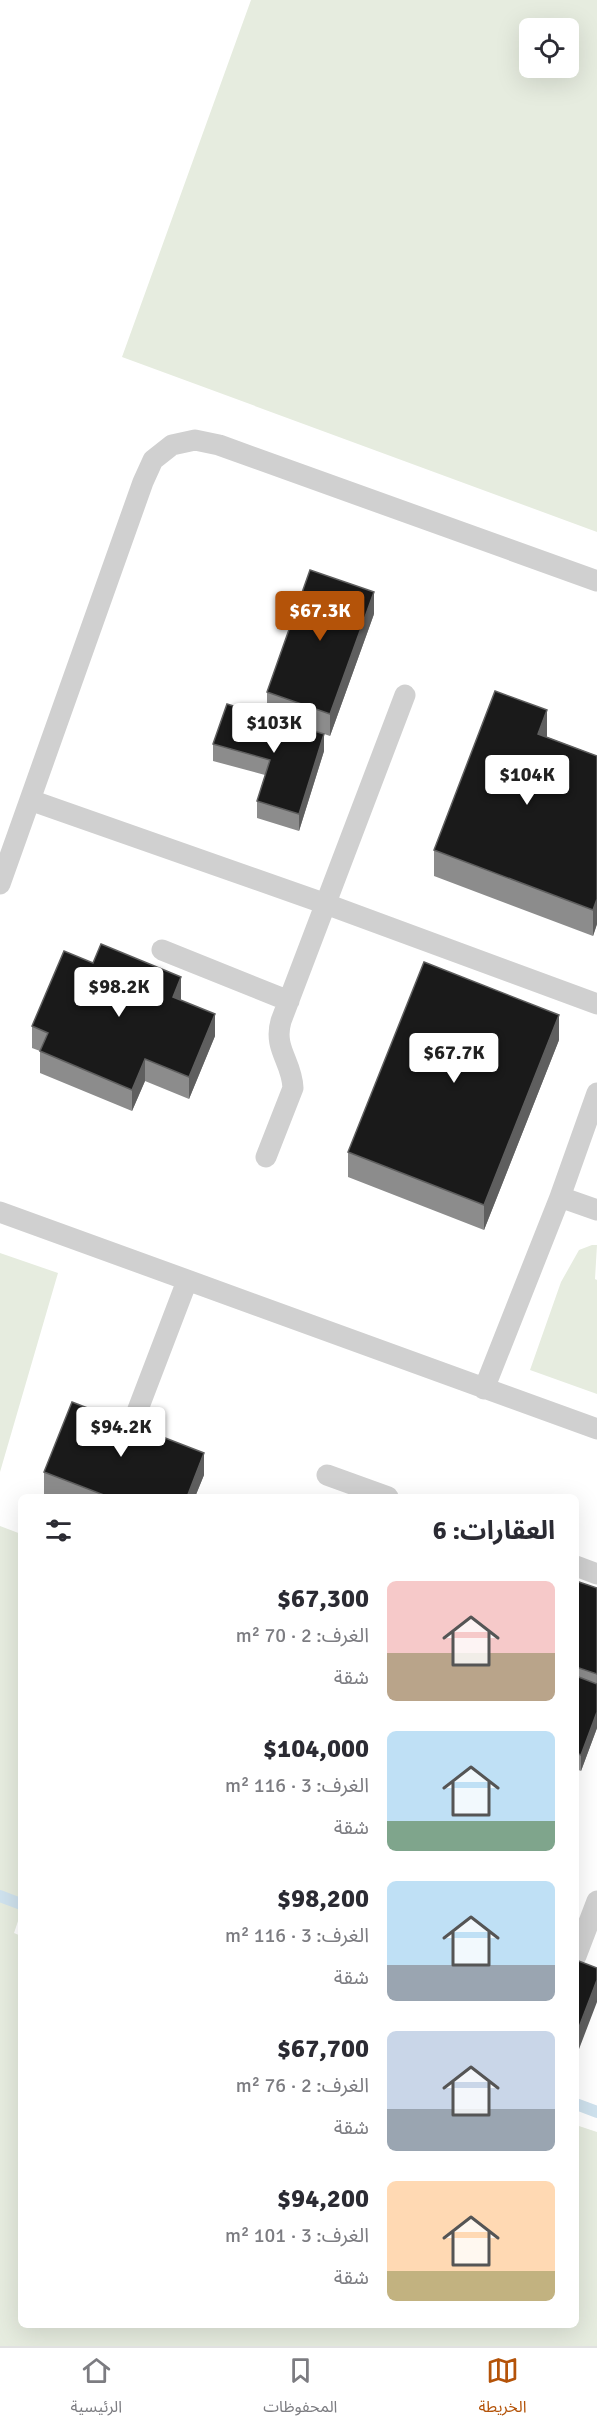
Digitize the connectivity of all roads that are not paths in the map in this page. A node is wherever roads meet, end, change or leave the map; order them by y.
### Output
1 (597, 581) edge
2 (405, 695) dead end
3 (30, 800) junction
4 (0, 884) edge
5 (326, 904) junction
6 (162, 950) dead end
7 (289, 1001) junction
8 (597, 1004) edge
9 (597, 1094) edge
10 (266, 1157) dead end
11 (560, 1197) junction
12 (597, 1210) edge
13 (0, 1212) edge
14 (187, 1281) junction
15 (483, 1389) junction
16 (135, 1417) dead end
17 (597, 1429) edge
18 (327, 1475) dead end
19 (380, 1494) edge
20 (579, 1567) edge
21 (597, 1574) edge
22 (597, 1901) edge
23 (579, 1948) edge

1 - 3 lane
2 - 5 lane
3 - 4 lane
3 - 5 lane
5 - 7 lane
5 - 8 lane
6 - 7 lane
7 - 10 lane
9 - 11 lane
11 - 12 lane
11 - 15 lane
13 - 14 lane
14 - 15 lane
14 - 16 lane
15 - 17 lane
18 - 19 lane
20 - 21 lane
22 - 23 lane

